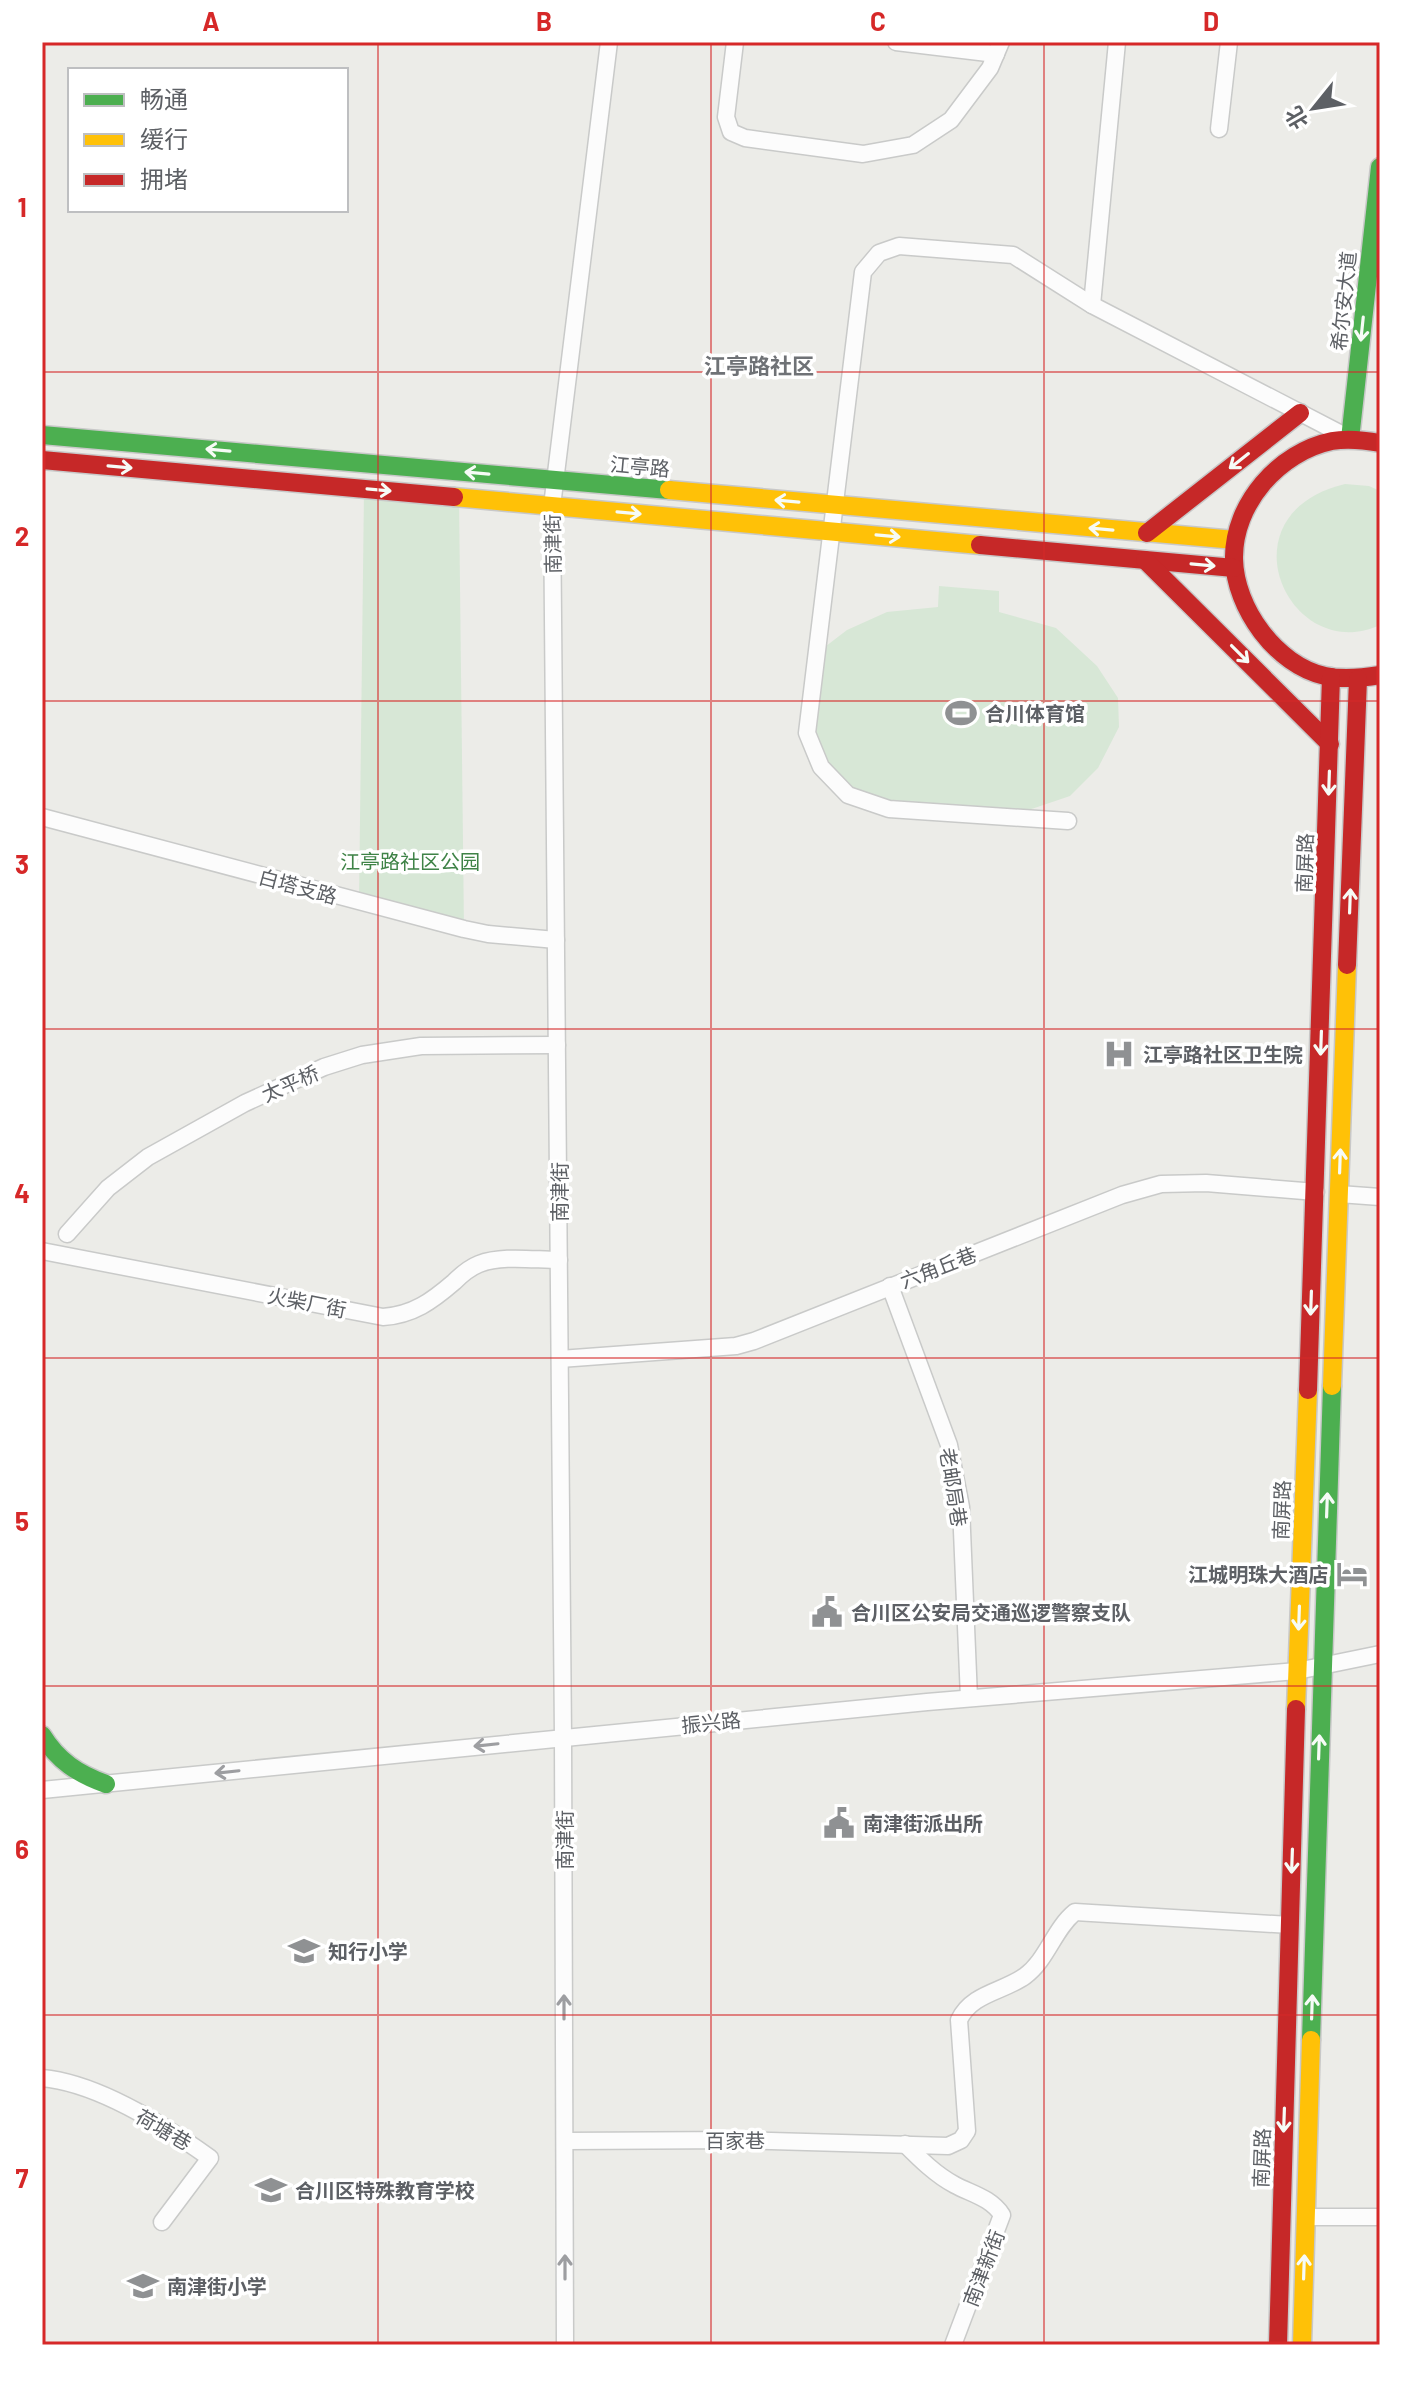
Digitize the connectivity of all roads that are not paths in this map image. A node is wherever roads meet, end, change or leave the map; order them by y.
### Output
1 (609, 42) edge
2 (735, 42) edge
3 (896, 42) edge
4 (1117, 42) edge
5 (1229, 42) edge
6 (998, 48) edge
7 (1219, 129) dead end
8 (1380, 167) edge
9 (1092, 305) junction
10 (1300, 413) junction
11 (42, 435) edge
12 (1350, 439) junction
13 (1380, 443) edge
14 (42, 460) edge
15 (554, 480) junction
16 (836, 505) junction
17 (552, 506) junction
18 (833, 531) junction
19 (1147, 533) junction
20 (1235, 540) junction
21 (1145, 560) junction
22 (1234, 568) junction
23 (1380, 675) edge
24 (1331, 677) junction
25 (1358, 679) junction
26 (1330, 744) junction
27 (42, 817) edge
28 (1068, 821) dead end
29 (556, 940) junction
30 (557, 1045) junction
31 (1316, 1192) junction
32 (1339, 1194) junction
33 (1380, 1197) edge
34 (67, 1234) dead end
35 (42, 1251) edge
36 (559, 1260) junction
37 (890, 1286) junction
38 (560, 1359) junction
39 (1380, 1654) edge
40 (1321, 1666) junction
41 (1297, 1671) junction
42 (969, 1698) junction
43 (42, 1735) edge
44 (563, 1737) junction
45 (106, 1784) junction
46 (42, 1790) edge
47 (1290, 1925) junction
48 (42, 2078) edge
49 (565, 2141) junction
50 (905, 2144) junction
51 (1306, 2217) junction
52 (1380, 2217) edge
53 (162, 2222) dead end
54 (565, 2345) edge
55 (953, 2345) edge
56 (1278, 2345) edge
57 (1302, 2345) edge

1 - 15 street, 南津街
2 - 6 street
3 - 6 street
4 - 9 street
5 - 7 street
8 -> 12 main road, 希尔安大道
9 - 10 street
9 - 16 street
10 - 12 street
10 -> 19 main road
15 -> 11 main road, 江亭路
12 - 13 main road
12 - 20 main road
14 -> 17 main road
16 -> 15 main road, 江亭路
15 - 17 street, 南津街
16 - 18 street
19 -> 16 main road, 江亭路
17 -> 18 main road
17 - 29 street, 南津街
18 -> 21 main road
18 - 28 street
19 - 20 main road, 江亭路
20 - 22 main road
21 -> 22 main road
21 -> 26 main road
22 - 24 main road
23 - 25 main road
24 - 25 main road
24 - 26 main road, 南屏路
32 -> 25 main road
26 -> 31 main road, 南屏路
27 - 29 street, 白塔支路
29 - 30 street, 南津街
30 - 34 street, 太平桥
30 - 36 street, 南津街
31 - 37 street, 六角丘巷
31 -> 41 main road, 南屏路
32 - 33 street
40 -> 32 main road
35 - 36 street, 火柴厂街
36 - 38 street, 南津街
37 - 38 street, 六角丘巷
37 - 42 street, 老邮局巷
38 - 44 street, 南津街
39 - 40 street, 振兴路
40 - 41 street, 振兴路
51 -> 40 main road
41 - 42 street, 振兴路
41 -> 47 main road, 南屏路
42 - 44 street, 振兴路
43 - 45 main road
44 -> 45 street, 振兴路
49 -> 44 street, 南津街
45 - 46 street, 振兴路
47 - 50 street, 百家巷
47 -> 56 main road, 南屏路
48 - 53 street, 荷塘巷
49 - 50 street, 百家巷
54 -> 49 street, 南津街
50 - 55 street, 南津新街
51 - 52 street
57 -> 51 main road

